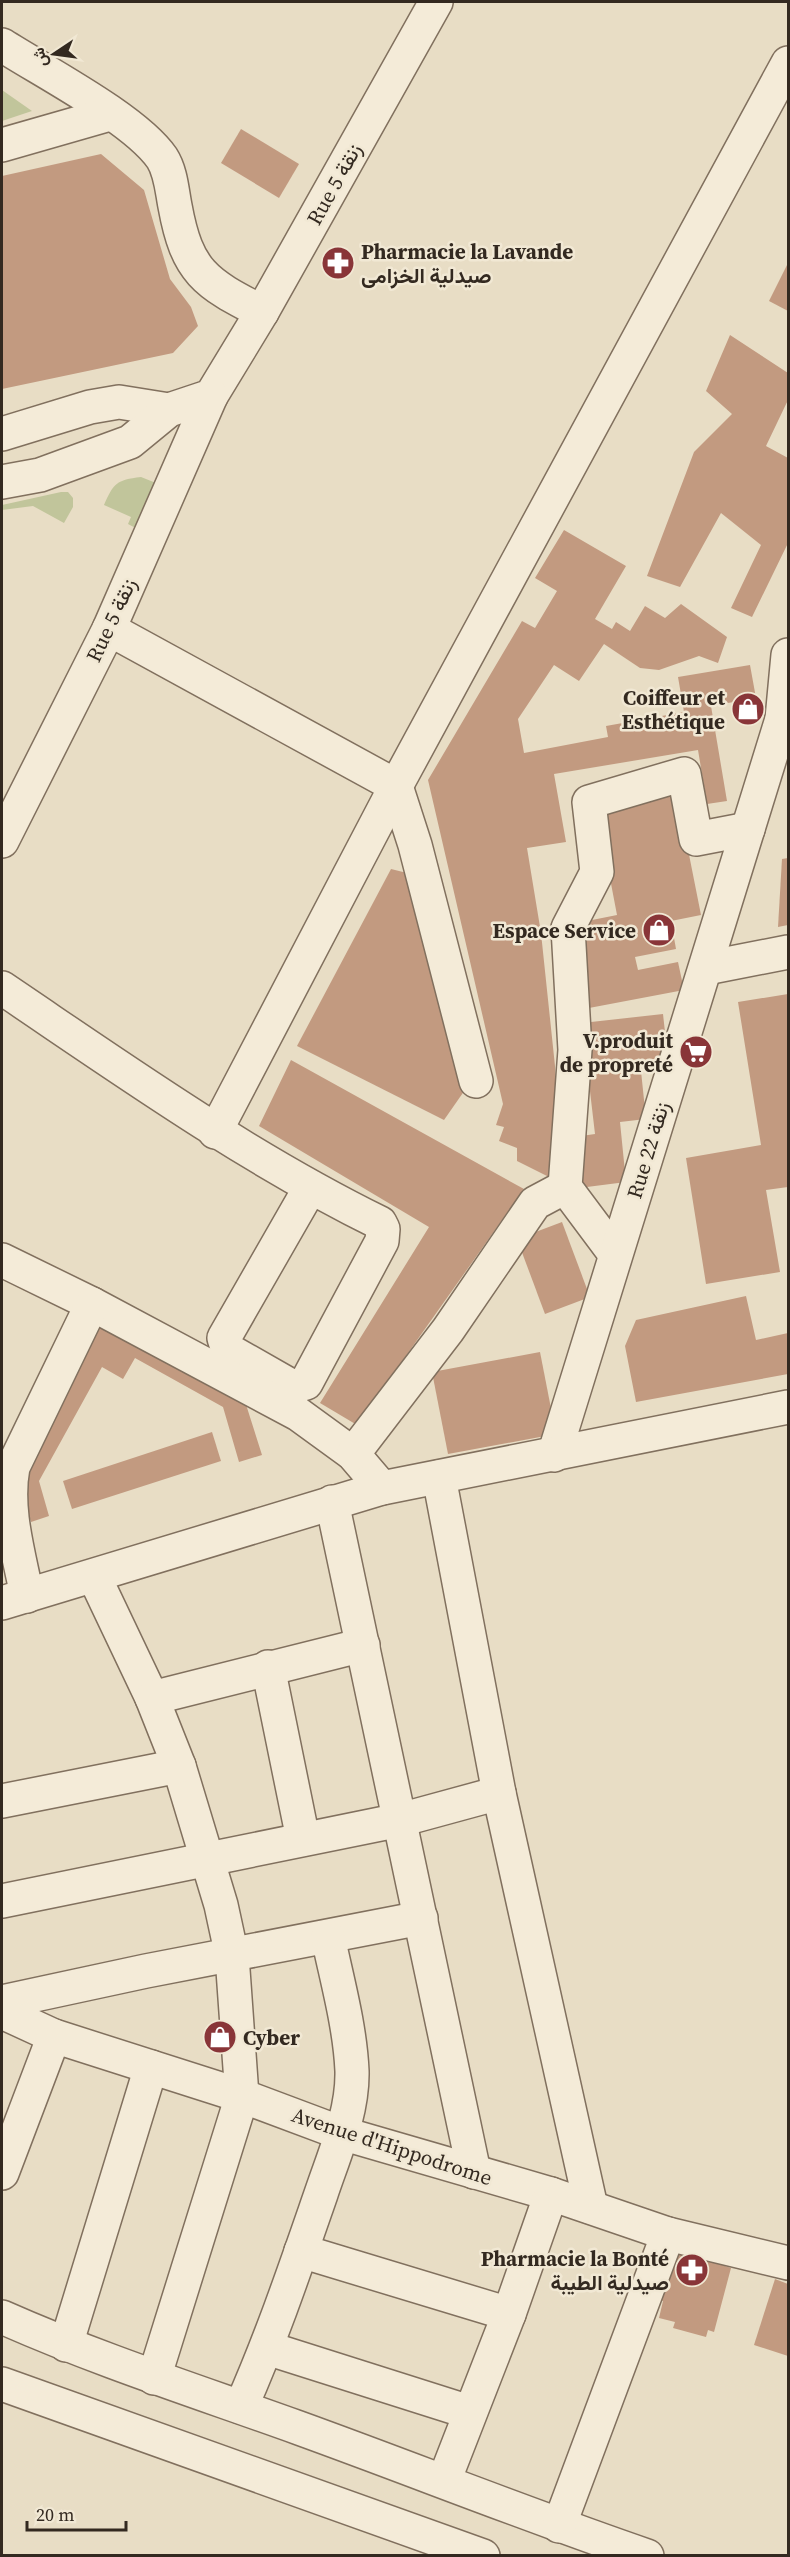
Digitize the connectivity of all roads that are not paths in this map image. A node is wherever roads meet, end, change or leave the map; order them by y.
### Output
1 (436, 2) edge
2 (2, 45) edge
3 (789, 63) edge
4 (110, 114) junction
5 (2, 145) edge
6 (262, 312) junction
7 (211, 396) junction
8 (169, 410) junction
9 (2, 434) edge
10 (2, 482) edge
11 (109, 630) junction
12 (789, 655) edge
13 (785, 715) edge
14 (396, 786) junction
15 (748, 829) junction
16 (2, 841) edge
17 (789, 952) edge
18 (713, 967) junction
19 (2, 988) edge
20 (476, 1081) dead end
21 (215, 1132) junction
22 (565, 1187) junction
23 (310, 1188) junction
24 (615, 1254) junction
25 (4, 1268) edge
26 (92, 1304) junction
27 (789, 1407) edge
28 (567, 1452) junction
29 (353, 1454) junction
30 (439, 1477) junction
31 (382, 1488) junction
32 (6, 1498) edge
33 (332, 1502) junction
34 (94, 1576) junction
35 (14, 1600) edge
36 (363, 1645) junction
37 (268, 1667) junction
38 (152, 1698) junction
39 (179, 1766) junction
40 (499, 1793) junction
41 (2, 1801) edge
42 (400, 1820) junction
43 (303, 1839) junction
44 (207, 1858) junction
45 (2, 1901) edge
46 (421, 1918) junction
47 (328, 1937) junction
48 (232, 1956) junction
49 (2, 2002) edge
50 (2, 2012) edge
51 (54, 2036) junction
52 (151, 2067) junction
53 (242, 2096) junction
54 (341, 2133) junction
55 (2, 2172) edge
56 (474, 2172) junction
57 (550, 2194) junction
58 (591, 2207) junction
59 (668, 2234) junction
60 (301, 2251) junction
61 (789, 2263) edge
62 (509, 2314) junction
63 (2, 2317) edge
64 (66, 2345) junction
65 (267, 2348) junction
66 (154, 2378) junction
67 (2, 2384) edge
68 (241, 2407) junction
69 (469, 2412) junction
70 (444, 2481) junction
71 (560, 2526) junction
72 (483, 2556) edge
73 (647, 2556) edge

1 - 6 street, Rue 5 زنقة
2 - 4 street
3 - 14 street
4 - 5 street
4 - 6 street
6 - 7 street, Rue 5 زنقة
7 - 8 street
7 - 11 street, Rue 5 زنقة
8 - 9 street
8 - 10 street
11 - 14 street
11 - 16 street, Rue 5 زنقة
12 - 13 street, Rue 22 زنقة
13 - 15 street, Rue 22 زنقة
14 - 20 street
14 - 21 street
15 - 18 street, Rue 22 زنقة
15 - 22 street
17 - 18 street
18 - 24 street, Rue 22 زنقة
18 - 28 street
19 - 21 street
21 - 23 street
22 - 24 street
22 - 29 street
23 - 23 street
24 - 28 street, Rue 22 زنقة
25 - 26 street
26 - 29 street
26 - 32 street
27 - 28 street
28 - 30 street
29 - 31 street
30 - 31 street
30 - 40 street
31 - 33 street
32 - 35 street
33 - 34 street
33 - 36 street
34 - 35 street
34 - 38 street
36 - 37 street
36 - 42 street
37 - 38 street
37 - 43 street
38 - 39 street
39 - 41 street
39 - 44 street
40 - 42 street
40 - 58 street
42 - 43 street
42 - 46 street
43 - 44 street
44 - 45 street
44 - 48 street
46 - 47 street
46 - 56 street
47 - 48 street
47 - 54 street
48 - 49 street
48 - 53 street
50 - 51 street, Avenue d'Hippodrome
51 - 52 street, Avenue d'Hippodrome
51 - 55 street
52 - 53 street, Avenue d'Hippodrome
52 - 64 street
53 - 54 street, Avenue d'Hippodrome
53 - 66 street
54 - 56 street, Avenue d'Hippodrome
54 - 60 street
56 - 57 street, Avenue d'Hippodrome
57 - 58 street, Avenue d'Hippodrome
57 - 62 street
58 - 59 street, Avenue d'Hippodrome
59 - 61 street, Avenue d'Hippodrome
59 - 71 street
60 - 62 street
60 - 65 street
62 - 69 street
63 - 64 street
64 - 66 street
65 - 68 street
65 - 69 street
66 - 68 street
67 - 72 street
68 - 70 street
69 - 70 street
70 - 71 street
71 - 73 street

